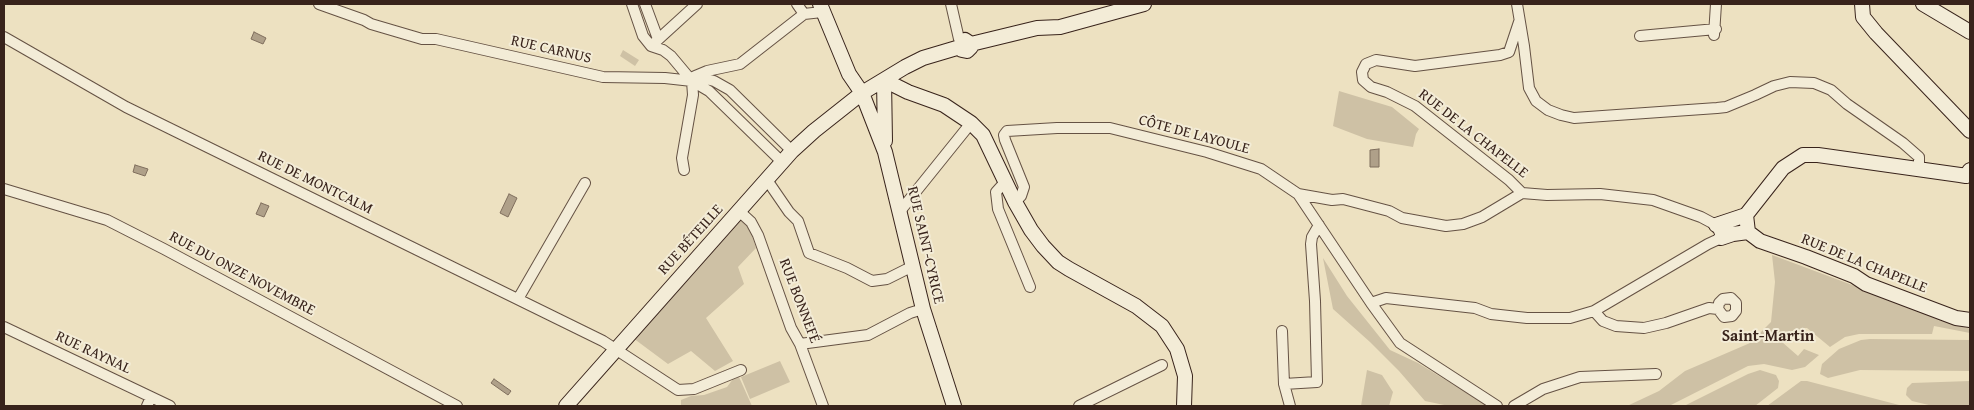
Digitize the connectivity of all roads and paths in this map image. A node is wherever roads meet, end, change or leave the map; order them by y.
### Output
1 (319, 4) edge
2 (632, 4) edge
3 (645, 4) edge
4 (697, 4) edge
5 (797, 4) edge
6 (951, 4) edge
7 (1144, 4) edge
8 (1517, 4) edge
9 (1716, 4) edge
10 (1862, 4) edge
11 (1922, 4) edge
12 (821, 8) edge
13 (804, 14) junction
14 (1519, 22) junction
15 (1970, 32) edge
16 (1640, 36) dead end
17 (4, 37) edge
18 (654, 43) junction
19 (964, 44) junction
20 (694, 78) junction
21 (884, 80) junction
22 (862, 93) junction
23 (849, 104) junction
24 (971, 123) junction
25 (875, 126) junction
26 (1970, 131) edge
27 (886, 152) junction
28 (787, 157) junction
29 (684, 170) dead end
30 (1919, 170) junction
31 (1969, 174) edge
32 (767, 180) junction
33 (1005, 182) junction
34 (585, 183) dead end
35 (4, 189) edge
36 (1522, 193) junction
37 (1298, 194) junction
38 (1015, 202) junction
39 (900, 210) junction
40 (739, 211) junction
41 (1746, 215) junction
42 (1319, 225) junction
43 (1716, 225) junction
44 (1748, 232) junction
45 (1721, 238) junction
46 (913, 266) junction
47 (1030, 287) dead end
48 (518, 299) junction
49 (1371, 303) junction
50 (1718, 308) dead end
51 (923, 310) junction
52 (1594, 311) junction
53 (1970, 320) edge
54 (4, 327) edge
55 (1282, 331) dead end
56 (800, 344) junction
57 (616, 350) junction
58 (1162, 365) dead end
59 (741, 370) dead end
60 (1656, 374) dead end
61 (1284, 384) junction
62 (149, 402) edge
63 (170, 406) edge
64 (457, 406) edge
65 (566, 406) edge
66 (823, 406) edge
67 (954, 406) edge
68 (1079, 406) edge
69 (1184, 406) edge
70 (1290, 406) edge
71 (1497, 406) edge
72 (1514, 406) edge

1 - 20 street, RUE CARNUS
2 - 18 street
3 - 18 street
4 - 18 street
5 - 13 street
6 - 19 street
7 - 19 main road, RUE BÉTEILLE
8 - 14 street
9 - 16 street
10 - 26 main road
11 - 15 main road
12 - 13 street
12 - 22 main road, RUE SAINT-CYRICE
13 - 20 street
14 - 30 street
14 - 36 street, RUE DE LA CHAPELLE
17 - 48 street, RUE DE MONTCALM
18 - 20 street
19 - 21 main road, RUE BÉTEILLE
20 - 28 street
20 - 28 street
20 - 29 street
21 - 22 main road, RUE BÉTEILLE
21 - 24 main road
21 - 27 main road
22 - 23 main road, RUE BÉTEILLE
22 - 25 main road, RUE SAINT-CYRICE
23 - 25 main road
23 - 28 main road, RUE BÉTEILLE
24 - 33 main road
24 - 39 street
25 - 27 main road, RUE SAINT-CYRICE
27 - 39 main road, RUE SAINT-CYRICE
28 - 32 main road, RUE BÉTEILLE
30 - 31 main road
30 - 41 main road
32 - 40 main road, RUE BÉTEILLE
32 - 46 street
33 - 38 main road
33 - 47 street
34 - 48 street
35 - 64 street, RUE DU ONZE NOVEMBRE
36 - 37 street, RUE DE LA CHAPELLE
36 - 43 street, RUE DE LA CHAPELLE
37 - 38 street, CÔTE DE LAYOULE
37 - 42 street, CÔTE DE LAYOULE
38 - 69 main road
39 - 46 main road, RUE SAINT-CYRICE
40 - 56 street, RUE BONNEFÉ
40 - 57 main road, RUE BÉTEILLE
41 - 43 main road
41 - 44 main road
42 - 49 street, CÔTE DE LAYOULE
42 - 61 street
43 - 45 street
44 - 45 main road
44 - 53 main road, RUE DE LA CHAPELLE
45 - 52 street
46 - 51 main road, RUE SAINT-CYRICE
48 - 57 street, RUE DE MONTCALM
49 - 52 street
49 - 71 street, CÔTE DE LAYOULE
50 - 52 street
51 - 56 street
51 - 67 main road, RUE SAINT-CYRICE
54 - 62 street, RUE RAYNAL
55 - 61 street
56 - 66 street, RUE BONNEFÉ
57 - 59 street, RUE DE MONTCALM
57 - 65 main road, RUE BÉTEILLE
58 - 68 street
60 - 72 street
61 - 70 street
62 - 63 street, RUE RAYNAL

